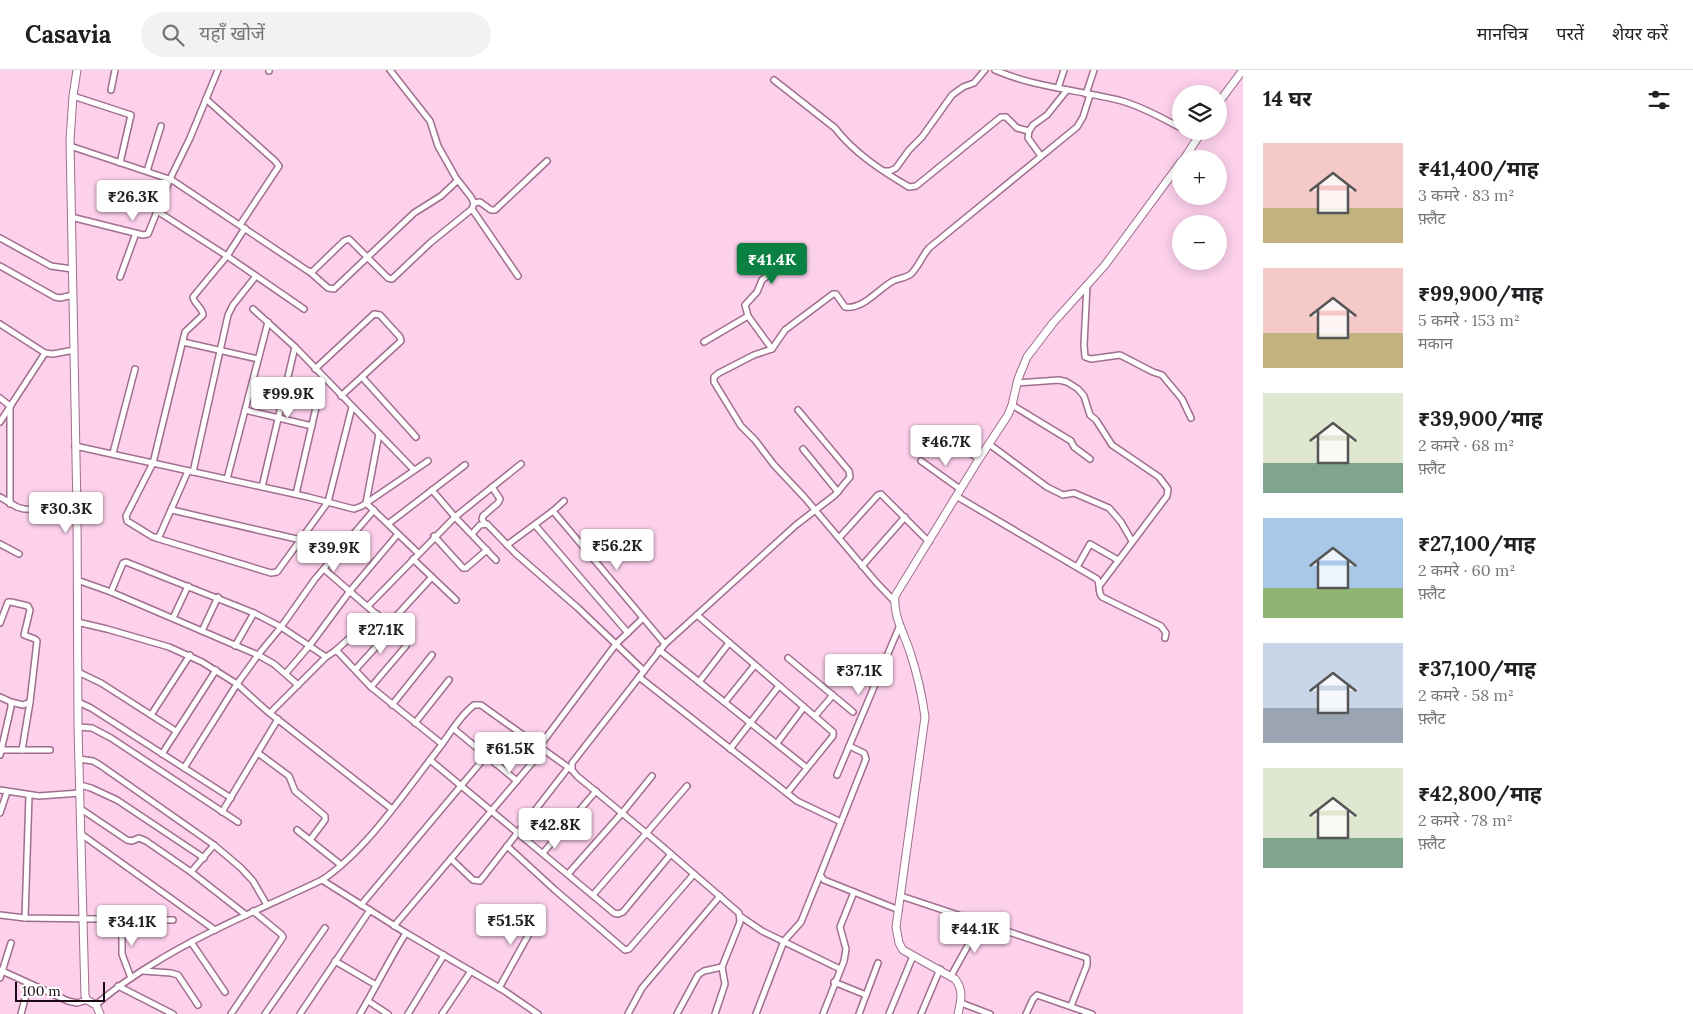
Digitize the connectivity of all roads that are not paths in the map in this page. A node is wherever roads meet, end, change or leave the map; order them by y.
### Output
1 (77, 70) edge
2 (116, 70) edge
3 (218, 70) edge
4 (390, 70) edge
5 (985, 70) edge
6 (995, 70) edge
7 (1064, 70) edge
8 (1094, 70) edge
9 (1243, 70) edge
10 (774, 80) dead end
11 (1058, 88) junction
12 (112, 90) dead end
13 (1067, 90) junction
14 (1227, 91) edge
15 (1088, 94) junction
16 (73, 96) junction
17 (206, 99) junction
18 (1172, 124) edge
19 (161, 126) dead end
20 (1029, 131) junction
21 (70, 146) junction
22 (1041, 156) junction
23 (547, 161) dead end
24 (120, 163) junction
25 (147, 171) junction
26 (882, 171) junction
27 (1172, 174) edge
28 (170, 179) junction
29 (457, 181) junction
30 (473, 206) junction
31 (157, 210) junction
32 (71, 217) junction
33 (242, 226) junction
34 (136, 233) junction
35 (0, 238) edge
36 (227, 256) junction
37 (368, 256) junction
38 (792, 256) dead end
39 (0, 266) edge
40 (72, 269) junction
41 (310, 272) junction
42 (256, 276) junction
43 (518, 276) dead end
44 (120, 277) dead end
45 (1087, 285) junction
46 (73, 296) junction
47 (253, 309) dead end
48 (304, 309) dead end
49 (748, 316) junction
50 (268, 322) junction
51 (0, 324) edge
52 (182, 342) junction
53 (704, 342) dead end
54 (295, 347) junction
55 (772, 349) junction
56 (74, 350) junction
57 (220, 350) junction
58 (45, 353) junction
59 (258, 359) junction
60 (315, 369) junction
61 (135, 370) dead end
62 (362, 376) junction
63 (323, 377) junction
64 (1017, 383) junction
65 (341, 396) junction
66 (0, 398) edge
67 (1012, 405) junction
68 (10, 406) junction
69 (352, 407) junction
70 (245, 410) junction
71 (798, 410) dead end
72 (278, 418) junction
73 (1190, 418) dead end
74 (0, 422) edge
75 (312, 426) junction
76 (937, 432) dead end
77 (378, 434) junction
78 (416, 437) dead end
79 (989, 444) junction
80 (76, 446) junction
81 (803, 449) dead end
82 (113, 453) junction
83 (979, 459) junction
84 (1090, 459) dead end
85 (428, 461) dead end
86 (921, 461) dead end
87 (153, 463) junction
88 (521, 464) dead end
89 (464, 465) dead end
90 (414, 470) junction
91 (190, 472) junction
92 (227, 479) junction
93 (262, 487) junction
94 (492, 487) junction
95 (432, 490) junction
96 (838, 492) junction
97 (958, 493) junction
98 (296, 494) junction
99 (0, 497) edge
100 (564, 501) dead end
101 (328, 502) junction
102 (366, 503) junction
103 (10, 504) junction
104 (77, 510) junction
105 (172, 510) junction
106 (374, 510) junction
107 (815, 510) junction
108 (554, 511) junction
109 (455, 517) junction
110 (905, 517) junction
111 (388, 524) junction
112 (485, 524) junction
113 (535, 525) junction
114 (398, 534) junction
115 (472, 534) junction
116 (434, 536) junction
117 (156, 538) junction
118 (839, 538) junction
119 (301, 540) junction
120 (1132, 540) junction
121 (929, 542) junction
122 (0, 544) edge
123 (507, 545) junction
124 (486, 550) junction
125 (19, 554) dead end
126 (418, 554) junction
127 (413, 559) junction
128 (496, 560) dead end
129 (1118, 560) junction
130 (862, 566) junction
131 (1077, 567) junction
132 (324, 569) junction
133 (432, 577) junction
134 (77, 580) junction
135 (1100, 585) junction
136 (188, 586) junction
137 (350, 591) junction
138 (111, 592) junction
139 (218, 598) junction
140 (456, 600) dead end
141 (895, 602) junction
142 (368, 606) junction
143 (254, 613) junction
144 (377, 614) junction
145 (696, 615) junction
146 (173, 618) junction
147 (643, 618) junction
148 (77, 622) junction
149 (0, 623) edge
150 (900, 625) junction
151 (391, 626) junction
152 (281, 627) junction
153 (202, 631) junction
154 (628, 633) junction
155 (1165, 638) dead end
156 (729, 643) junction
157 (616, 644) junction
158 (665, 644) junction
159 (310, 645) junction
160 (235, 646) junction
161 (659, 650) junction
162 (335, 651) junction
163 (190, 655) junction
164 (258, 655) junction
165 (432, 655) dead end
166 (326, 657) junction
167 (788, 658) dead end
168 (754, 666) junction
169 (216, 670) junction
170 (355, 670) junction
171 (644, 670) junction
172 (78, 672) junction
173 (286, 673) junction
174 (639, 677) junction
175 (449, 680) dead end
176 (699, 682) junction
177 (237, 684) junction
178 (298, 685) junction
179 (779, 686) junction
180 (371, 687) junction
181 (833, 696) junction
182 (0, 698) edge
183 (11, 702) junction
184 (30, 702) junction
185 (78, 702) junction
186 (725, 702) junction
187 (392, 705) junction
188 (804, 707) junction
189 (853, 712) dead end
190 (270, 713) junction
191 (151, 715) junction
192 (815, 716) junction
193 (278, 719) junction
194 (415, 723) junction
195 (751, 723) junction
196 (78, 727) junction
197 (454, 729) junction
198 (176, 732) junction
199 (521, 734) junction
200 (776, 743) junction
201 (442, 744) junction
202 (849, 746) junction
203 (541, 748) junction
204 (730, 748) junction
205 (22, 750) junction
206 (50, 750) dead end
207 (1, 752) edge
208 (258, 753) junction
209 (162, 754) junction
210 (486, 756) junction
211 (79, 759) junction
212 (430, 760) junction
213 (496, 764) junction
214 (184, 768) junction
215 (808, 768) junction
216 (570, 769) junction
217 (837, 775) dead end
218 (652, 776) dead end
219 (517, 781) junction
220 (462, 785) junction
221 (687, 786) dead end
222 (80, 789) junction
223 (0, 790) edge
224 (596, 791) junction
225 (7, 792) junction
226 (787, 793) junction
227 (29, 795) junction
228 (231, 798) junction
229 (81, 809) junction
230 (392, 809) junction
231 (492, 811) junction
232 (222, 812) junction
233 (0, 813) edge
234 (622, 813) junction
235 (238, 822) dead end
236 (842, 822) junction
237 (297, 830) dead end
238 (517, 832) junction
239 (646, 832) junction
240 (81, 834) junction
241 (310, 840) junction
242 (214, 846) junction
243 (507, 846) junction
244 (543, 854) junction
245 (671, 854) junction
246 (204, 858) junction
247 (450, 860) junction
248 (341, 865) junction
249 (192, 872) junction
250 (568, 874) junction
251 (694, 874) junction
252 (820, 875) junction
253 (322, 880) junction
254 (854, 892) junction
255 (593, 895) junction
256 (720, 896) junction
257 (901, 896) junction
258 (267, 905) junction
259 (361, 905) junction
260 (370, 910) junction
261 (899, 910) junction
262 (253, 911) junction
263 (540, 914) dead end
264 (0, 915) edge
265 (246, 915) junction
266 (740, 916) junction
267 (25, 918) junction
268 (83, 920) junction
269 (122, 920) junction
270 (173, 920) dead end
271 (981, 922) junction
272 (394, 926) junction
273 (325, 928) dead end
274 (215, 930) junction
275 (406, 933) junction
276 (784, 941) junction
277 (191, 942) junction
278 (11, 943) dead end
279 (444, 956) junction
280 (913, 956) junction
281 (335, 961) junction
282 (878, 963) dead end
283 (722, 967) junction
284 (940, 969) junction
285 (1, 970) edge
286 (840, 970) junction
287 (142, 971) junction
288 (471, 971) junction
289 (951, 976) junction
290 (0, 978) edge
291 (131, 978) junction
292 (834, 982) junction
293 (30, 984) junction
294 (376, 985) junction
295 (118, 986) junction
296 (500, 988) junction
297 (225, 992) dead end
298 (866, 995) junction
299 (87, 1000) junction
300 (368, 1001) junction
301 (961, 1003) junction
302 (96, 1005) junction
303 (198, 1005) dead end
304 (1071, 1006) junction
305 (303, 1013) edge
306 (21, 1014) edge
307 (100, 1014) edge
308 (173, 1014) edge
309 (231, 1014) edge
310 (265, 1014) edge
311 (360, 1014) edge
312 (388, 1014) edge
313 (408, 1014) edge
314 (442, 1014) edge
315 (538, 1014) edge
316 (628, 1014) edge
317 (677, 1014) edge
318 (715, 1014) edge
319 (756, 1014) edge
320 (822, 1014) edge
321 (859, 1014) edge
322 (889, 1014) edge
323 (921, 1014) edge
324 (958, 1014) edge
325 (990, 1014) edge
326 (1026, 1014) edge
327 (1092, 1014) edge

1 - 16 street
2 - 12 street
3 - 17 street
4 - 29 street
5 - 26 street
6 - 11 street
7 - 11 street
8 - 15 street
9 - 14 street
10 - 26 street
11 - 13 street
13 - 15 street
13 - 20 street
15 - 18 street
15 - 22 street
16 - 21 street
16 - 24 street
17 - 28 street
17 - 33 street
19 - 25 street
20 - 22 street
20 - 26 street
21 - 24 street
21 - 32 street
22 - 55 street
23 - 30 street
24 - 25 street
25 - 28 street
27 - 45 street
28 - 31 street
28 - 33 street
29 - 30 street
29 - 37 street
30 - 37 street
30 - 43 street
31 - 34 street
31 - 36 street
32 - 34 street
32 - 40 street
33 - 36 street
33 - 41 street
34 - 44 street
35 - 40 street
36 - 42 street
36 - 52 street
37 - 41 street
37 - 41 street
38 - 49 street
39 - 46 street
40 - 46 street
42 - 48 street
42 - 57 street
45 - 64 street
45 - 73 street
46 - 56 street
47 - 50 street
49 - 53 street
49 - 55 street
50 - 54 street
50 - 59 street
51 - 58 street
52 - 57 street
52 - 87 street
54 - 60 street
54 - 72 street
55 - 107 street
56 - 58 street
56 - 80 street
57 - 59 street
57 - 91 street
58 - 68 street
59 - 70 street
60 - 62 street
60 - 63 street
61 - 82 street
62 - 65 street
62 - 78 street
63 - 65 street
63 - 75 street
64 - 67 street
64 - 120 street
65 - 69 street
66 - 68 street
67 - 79 street
67 - 84 street
68 - 74 street
68 - 103 street
69 - 77 street
69 - 101 street
70 - 72 street
70 - 92 street
71 - 96 street
72 - 75 street
72 - 93 street
75 - 98 street
76 - 83 street
77 - 90 street
77 - 102 street
79 - 83 street
79 - 120 street
80 - 82 street
80 - 104 street
81 - 96 street
82 - 87 street
83 - 97 street
85 - 90 street
86 - 97 street
87 - 91 street
87 - 117 street
88 - 94 street
89 - 95 street
90 - 102 street
91 - 92 street
91 - 105 street
92 - 93 street
93 - 98 street
94 - 109 street
94 - 112 street
95 - 109 street
95 - 111 street
96 - 107 street
97 - 121 street
97 - 131 street
98 - 101 street
99 - 103 street
100 - 108 street
101 - 102 street
101 - 119 street
102 - 106 street
103 - 104 street
104 - 134 street
105 - 117 street
105 - 119 street
106 - 111 street
106 - 132 street
107 - 118 street
107 - 145 street
108 - 113 street
108 - 147 street
109 - 115 street
109 - 116 street
110 - 118 street
110 - 121 street
110 - 130 street
111 - 114 street
112 - 115 street
112 - 123 street
113 - 123 street
113 - 154 street
114 - 126 street
114 - 137 street
115 - 124 street
116 - 124 street
116 - 126 street
117 - 119 street
118 - 130 street
120 - 129 street
121 - 141 street
122 - 125 street
123 - 157 street
124 - 128 street
126 - 127 street
127 - 133 street
127 - 142 street
129 - 131 street
129 - 135 street
130 - 141 street
131 - 135 street
132 - 137 street
132 - 152 street
133 - 140 street
133 - 151 street
134 - 138 street
134 - 148 street
135 - 155 street
136 - 138 street
136 - 139 street
136 - 146 street
137 - 142 street
137 - 159 street
138 - 146 street
139 - 143 street
139 - 153 street
141 - 150 street
142 - 144 street
143 - 152 street
143 - 160 street
144 - 151 street
144 - 162 street
145 - 156 street
145 - 158 street
146 - 153 street
147 - 154 street
147 - 158 street
148 - 163 street
148 - 172 street
149 - 184 street
150 - 202 street
150 - 257 street
151 - 170 street
151 - 180 street
152 - 159 street
152 - 164 street
153 - 160 street
154 - 157 street
156 - 168 street
156 - 176 street
157 - 171 street
157 - 203 street
158 - 161 street
159 - 166 street
159 - 173 street
160 - 164 street
161 - 171 street
161 - 176 street
162 - 166 street
162 - 170 street
163 - 169 street
163 - 191 street
164 - 173 street
164 - 177 street
165 - 187 street
166 - 178 street
167 - 181 street
168 - 179 street
168 - 186 street
169 - 177 street
169 - 198 street
170 - 180 street
171 - 174 street
172 - 185 street
172 - 191 street
173 - 178 street
174 - 204 street
174 - 216 street
175 - 194 street
176 - 186 street
177 - 190 street
177 - 214 street
178 - 190 street
179 - 188 street
179 - 195 street
180 - 187 street
181 - 189 street
181 - 192 street
182 - 183 street
183 - 184 street
183 - 207 street
184 - 205 street
185 - 196 street
185 - 209 street
186 - 195 street
187 - 194 street
188 - 192 street
188 - 200 street
190 - 193 street
191 - 198 street
192 - 215 street
193 - 208 street
193 - 230 street
194 - 201 street
195 - 200 street
195 - 204 street
196 - 211 street
196 - 232 street
197 - 199 street
197 - 201 street
197 - 210 street
198 - 209 street
199 - 203 street
199 - 213 street
200 - 215 street
201 - 212 street
202 - 217 street
202 - 236 street
203 - 216 street
203 - 219 street
204 - 226 street
205 - 206 street
205 - 207 street
208 - 228 street
208 - 241 street
209 - 214 street
210 - 213 street
210 - 220 street
211 - 222 street
211 - 242 street
212 - 220 street
212 - 230 street
213 - 219 street
214 - 228 street
215 - 226 street
216 - 224 street
216 - 238 street
218 - 234 street
219 - 231 street
220 - 231 street
220 - 259 street
221 - 239 street
222 - 227 street
222 - 229 street
222 - 246 street
223 - 225 street
224 - 234 street
224 - 244 street
225 - 227 street
225 - 233 street
226 - 236 street
227 - 267 street
228 - 232 street
229 - 240 street
229 - 249 street
230 - 248 street
231 - 238 street
231 - 247 street
232 - 235 street
234 - 239 street
234 - 250 street
236 - 252 street
237 - 241 street
238 - 243 street
238 - 244 street
239 - 245 street
239 - 255 street
240 - 268 street
240 - 274 street
241 - 248 street
242 - 246 street
242 - 258 street
243 - 247 street
243 - 251 street
244 - 250 street
245 - 251 street
245 - 255 street
246 - 249 street
247 - 272 street
248 - 253 street
249 - 265 street
250 - 255 street
251 - 256 street
252 - 254 street
252 - 276 street
253 - 258 street
253 - 259 street
254 - 261 street
254 - 286 street
256 - 266 street
256 - 316 street
257 - 261 street
257 - 271 street
258 - 262 street
259 - 260 street
260 - 272 street
260 - 281 street
261 - 280 street
262 - 265 street
262 - 309 street
263 - 296 street
264 - 267 street
265 - 274 street
266 - 276 street
266 - 283 street
267 - 268 street
268 - 269 street
268 - 299 street
269 - 270 street
269 - 291 street
271 - 289 street
271 - 304 street
272 - 275 street
273 - 310 street
274 - 277 street
275 - 279 street
275 - 294 street
276 - 286 street
276 - 319 street
277 - 287 street
277 - 297 street
278 - 285 street
279 - 288 street
279 - 313 street
280 - 284 street
280 - 322 street
281 - 294 street
281 - 305 street
282 - 298 street
283 - 317 street
283 - 318 street
284 - 289 street
284 - 323 street
285 - 290 street
285 - 293 street
286 - 292 street
287 - 291 street
287 - 303 street
288 - 296 street
288 - 314 street
289 - 301 street
291 - 295 street
292 - 298 street
292 - 320 street
293 - 299 street
293 - 306 street
294 - 300 street
295 - 302 street
295 - 308 street
296 - 315 street
298 - 321 street
299 - 302 street
300 - 311 street
300 - 312 street
301 - 324 street
301 - 325 street
302 - 307 street
304 - 326 street
304 - 327 street

